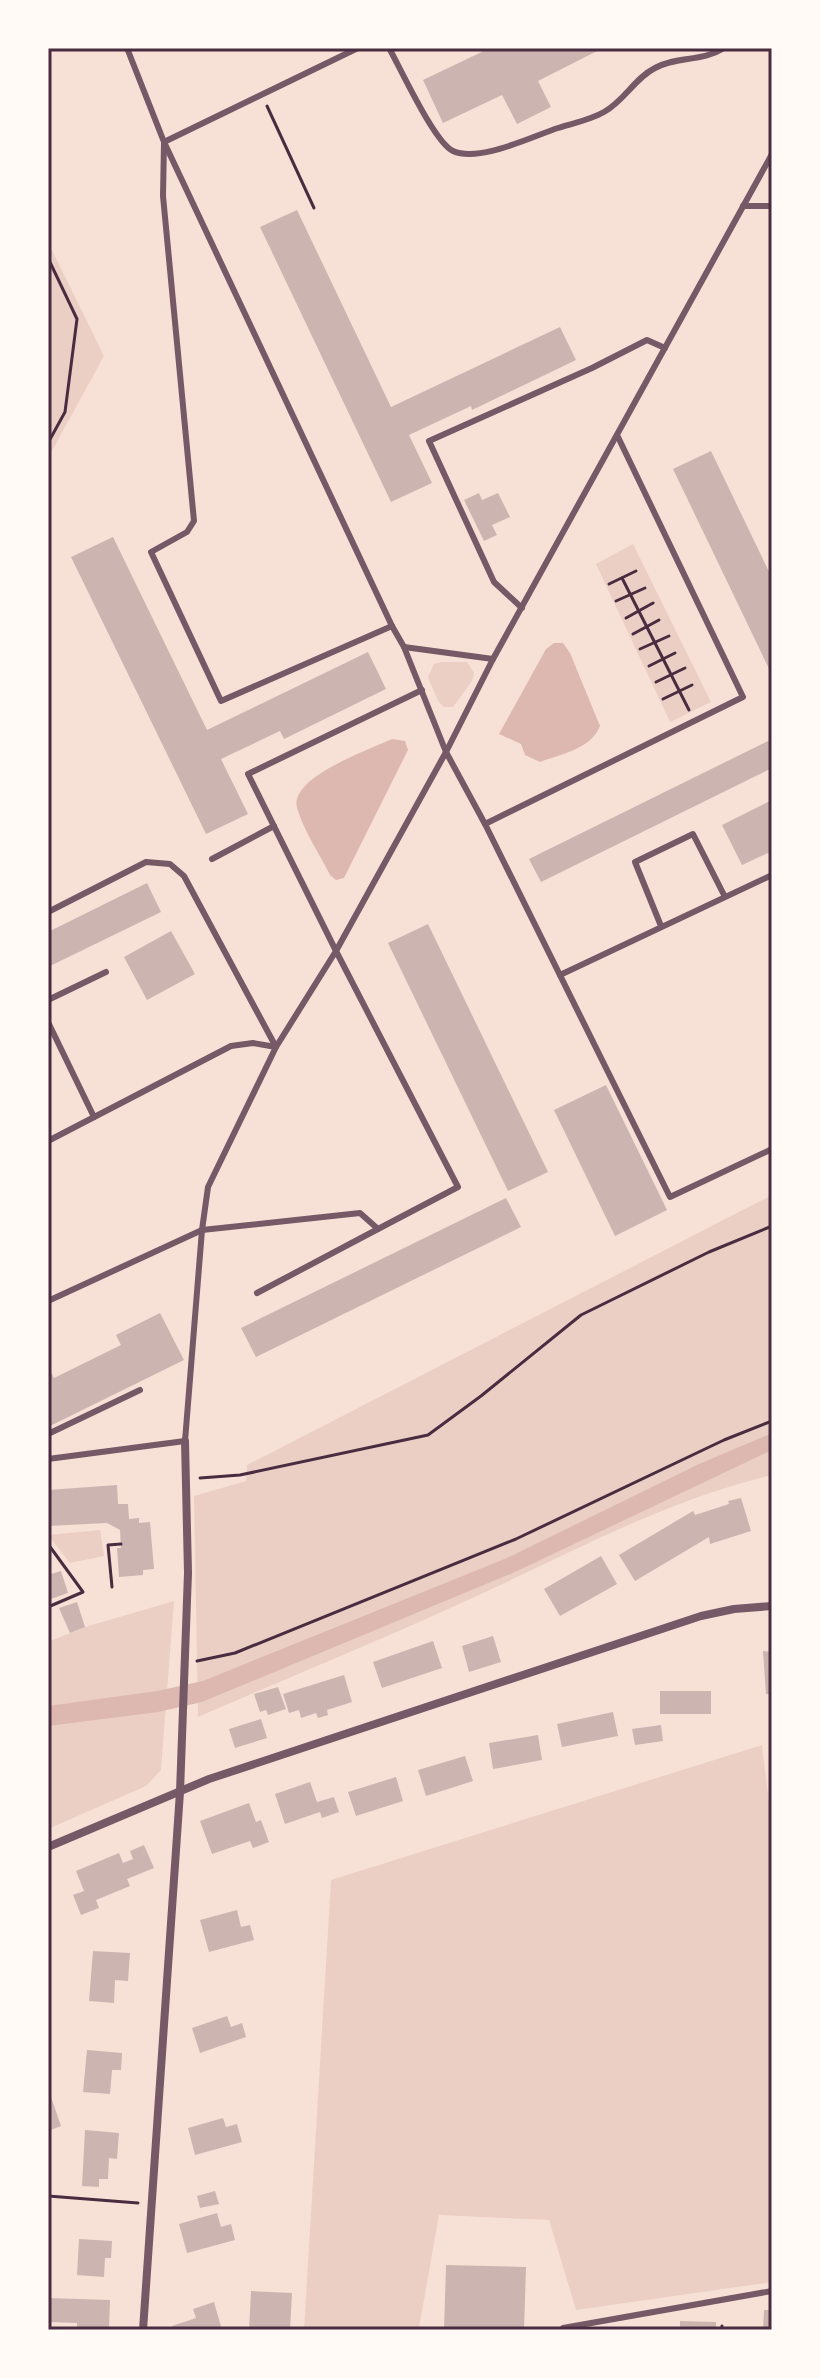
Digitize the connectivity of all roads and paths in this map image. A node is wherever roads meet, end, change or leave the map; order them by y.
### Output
1 (127, 48) edge
2 (358, 48) edge
3 (389, 48) edge
4 (724, 48) edge
5 (262, 94) junction
6 (164, 142) junction
7 (772, 154) edge
8 (743, 206) junction
9 (772, 206) edge
10 (314, 208) dead end
11 (48, 258) edge
12 (665, 348) junction
13 (618, 437) junction
14 (48, 443) edge
15 (636, 571) dead end
16 (622, 578) junction
17 (609, 584) dead end
18 (645, 588) dead end
19 (631, 595) junction
20 (616, 601) dead end
21 (653, 603) dead end
22 (522, 608) junction
23 (639, 611) junction
24 (626, 618) dead end
25 (659, 620) dead end
26 (392, 626) junction
27 (647, 627) junction
28 (633, 634) dead end
29 (669, 636) dead end
30 (655, 643) junction
31 (404, 647) junction
32 (640, 649) dead end
33 (675, 653) dead end
34 (493, 659) junction
35 (663, 659) junction
36 (649, 666) dead end
37 (685, 668) dead end
38 (671, 675) junction
39 (656, 682) dead end
40 (692, 685) dead end
41 (422, 690) junction
42 (679, 691) junction
43 (663, 699) dead end
44 (694, 721) junction
45 (446, 752) junction
46 (485, 824) junction
47 (274, 826) junction
48 (212, 859) dead end
49 (772, 875) edge
50 (724, 895) junction
51 (48, 912) edge
52 (661, 926) junction
53 (336, 951) junction
54 (106, 972) dead end
55 (560, 975) junction
56 (48, 1000) edge
57 (48, 1022) edge
58 (276, 1047) junction
59 (94, 1117) junction
60 (48, 1141) edge
61 (772, 1149) edge
62 (772, 1226) edge
63 (378, 1229) junction
64 (202, 1230) junction
65 (257, 1293) dead end
66 (48, 1301) edge
67 (140, 1390) dead end
68 (772, 1421) edge
69 (48, 1434) edge
70 (185, 1441) junction
71 (48, 1459) edge
72 (184, 1479) junction
73 (48, 1544) edge
74 (121, 1544) dead end
75 (112, 1587) dead end
76 (772, 1606) edge
77 (48, 1607) edge
78 (196, 1661) dead end
79 (180, 1792) junction
80 (48, 1847) edge
81 (48, 2196) edge
82 (135, 2203) dead end
83 (772, 2291) edge
84 (563, 2328) dead end
85 (143, 2330) edge

1 - 6 lane
2 - 5 lane
3 - 4 lane
5 - 6 lane
5 - 10 path
6 - 26 lane
6 - 26 lane
7 - 8 lane
8 - 9 lane
8 - 12 lane
11 - 14 path
12 - 13 lane
12 - 22 lane
13 - 22 lane
13 - 44 lane
15 - 16 path
16 - 17 path
16 - 19 path
18 - 19 path
19 - 20 path
19 - 23 path
21 - 23 path
22 - 34 lane
23 - 24 path
23 - 27 path
25 - 27 path
26 - 31 lane
27 - 28 path
27 - 30 path
29 - 30 path
30 - 32 path
30 - 35 path
31 - 34 lane
31 - 41 lane
33 - 35 path
34 - 45 lane
35 - 36 path
35 - 38 path
37 - 38 path
38 - 39 path
38 - 42 path
40 - 42 path
41 - 45 lane
41 - 47 lane
42 - 43 path
42 - 44 path
44 - 46 lane
45 - 46 lane
45 - 53 lane
46 - 55 lane
47 - 48 lane
47 - 53 lane
49 - 50 lane
50 - 52 lane
50 - 52 lane
51 - 58 lane
52 - 55 lane
53 - 58 lane
53 - 63 lane
54 - 56 lane
55 - 61 lane
57 - 59 lane
58 - 59 lane
58 - 64 lane
59 - 60 lane
62 - 72 path
63 - 64 lane
63 - 65 lane
64 - 66 lane
64 - 70 lane
67 - 69 lane
68 - 78 path
70 - 71 lane
70 - 72 street
72 - 79 street
73 - 77 path
74 - 75 path
76 - 79 street
79 - 80 street
79 - 85 street
81 - 82 path
83 - 84 lane

